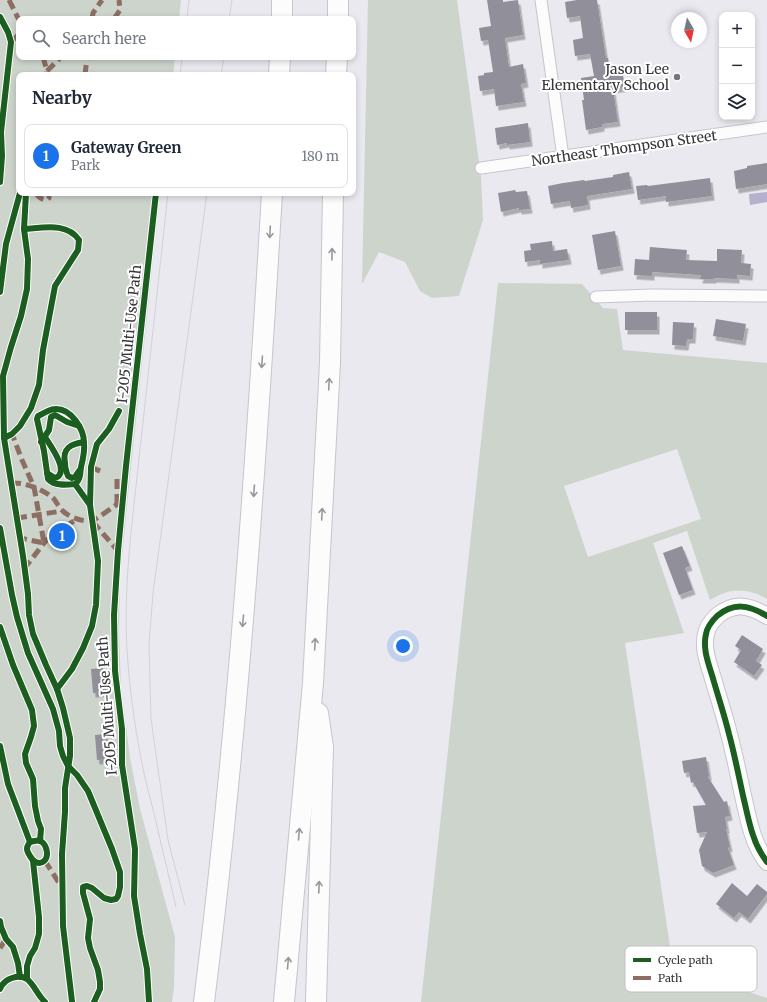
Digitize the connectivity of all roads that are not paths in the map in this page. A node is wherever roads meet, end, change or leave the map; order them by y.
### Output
1 (282, 0) edge
2 (338, 0) edge
3 (541, 0) edge
4 (282, 16) edge
5 (338, 16) edge
6 (280, 60) edge
7 (337, 60) edge
8 (279, 72) edge
9 (336, 72) edge
10 (767, 127) edge
11 (563, 156) junction
12 (481, 168) dead end
13 (272, 196) edge
14 (334, 196) edge
15 (767, 296) edge
16 (596, 297) dead end
17 (767, 616) edge
18 (313, 683) junction
19 (767, 862) edge
20 (204, 1002) edge
21 (284, 1002) edge
22 (316, 1002) edge

1 - 4 highway
2 - 5 highway
3 - 11 street
6 - 8 highway
7 - 9 highway
10 - 11 street, Northeast Thompson Street
11 - 12 street, Northeast Thompson Street
13 -> 20 highway
18 -> 14 highway
15 - 16 street
17 - 19 street
21 -> 18 highway
22 -> 18 highway

